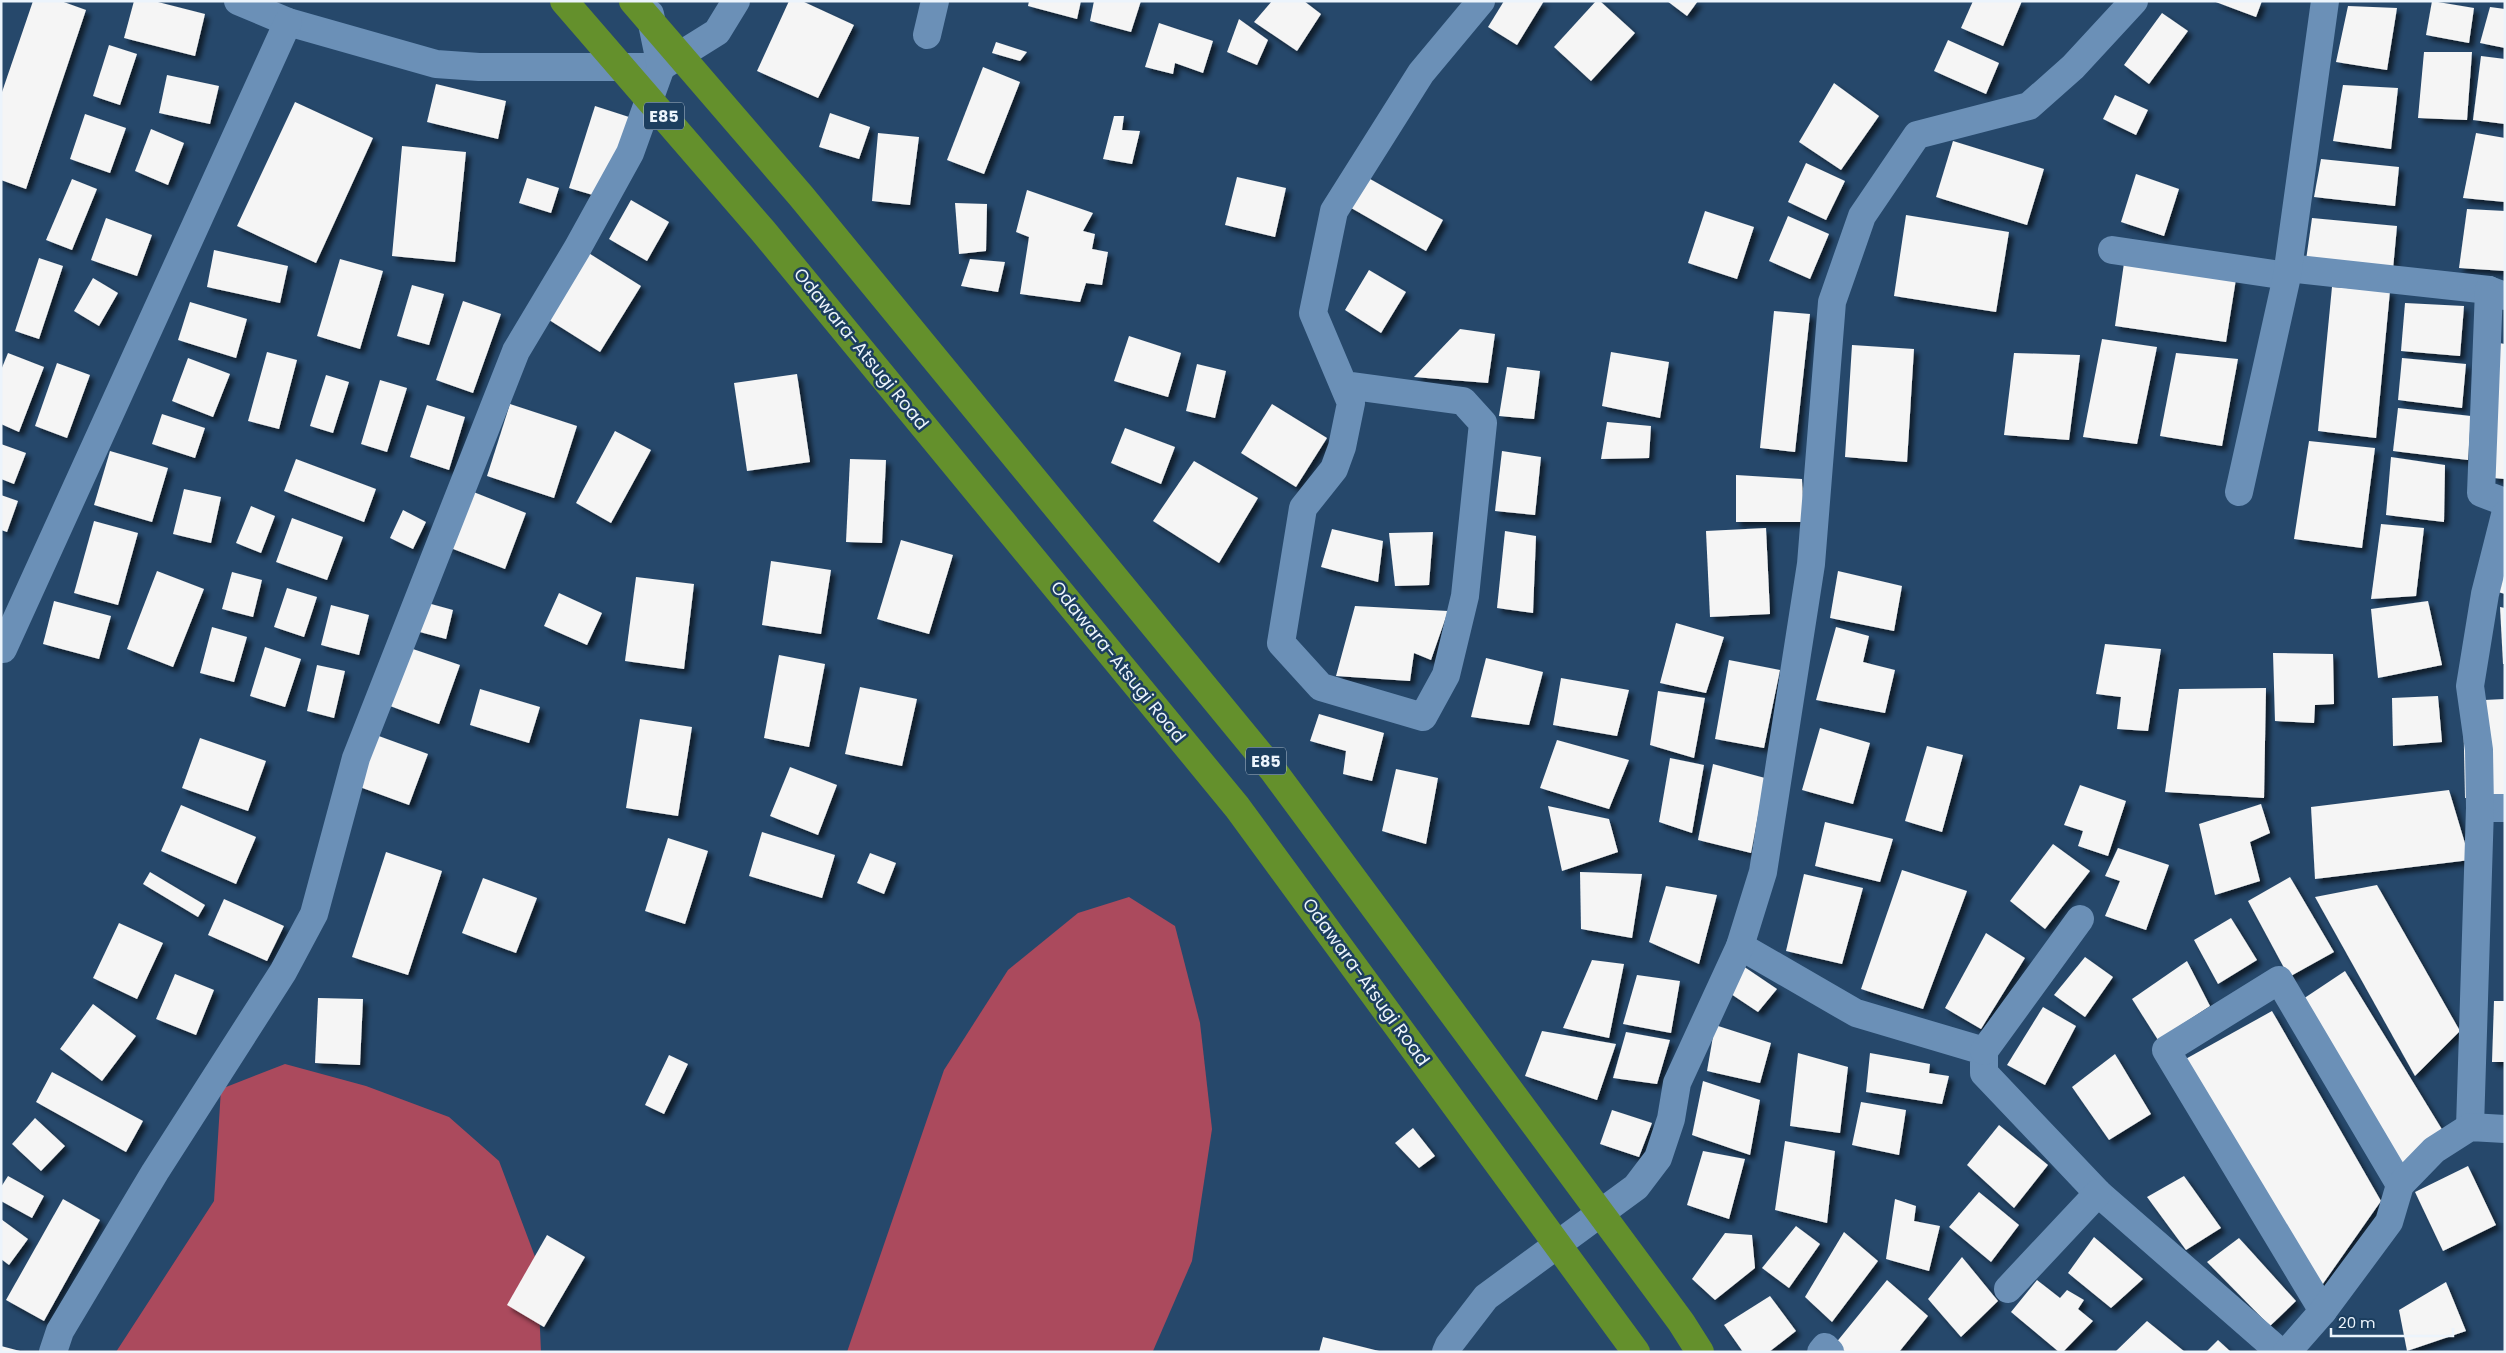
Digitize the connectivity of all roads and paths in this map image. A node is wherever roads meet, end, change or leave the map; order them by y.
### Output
1 (238, 1) edge
2 (564, 1) edge
3 (633, 1) edge
4 (647, 1) edge
5 (736, 1) edge
6 (936, 1) edge
7 (1481, 1) edge
8 (2134, 1) edge
9 (2325, 1) edge
10 (288, 22) junction
11 (926, 35) dead end
12 (661, 67) junction
13 (2112, 250) dead end
14 (2287, 272) junction
15 (2497, 293) edge
16 (1345, 385) junction
17 (2239, 492) dead end
18 (2505, 502) edge
19 (2505, 515) edge
20 (1, 649) edge
21 (2492, 808) edge
22 (2080, 919) dead end
23 (1740, 946) junction
24 (1984, 1051) junction
25 (2470, 1127) junction
26 (2505, 1129) edge
27 (2400, 1186) junction
28 (2098, 1193) junction
29 (2008, 1289) dead end
30 (2323, 1310) junction
31 (53, 1352) edge
32 (1446, 1352) edge
33 (1636, 1352) edge
34 (1700, 1352) edge
35 (1821, 1352) edge
36 (1830, 1352) edge
37 (2280, 1352) edge
38 (2287, 1352) edge

1 - 10 street
2 - 33 highway, Odawara-Atsugi Road / E85
3 - 34 highway, E85
4 - 12 street
5 - 12 street
6 - 11 street
7 - 16 street
8 - 23 street
9 - 14 street
10 - 12 street
10 - 20 street
12 - 31 street
13 - 14 street
14 - 15 street
14 - 17 street
15 - 18 street
16 - 16 street
19 - 21 street
21 - 25 street
22 - 24 street
23 - 24 street
23 - 32 street
24 - 28 street
25 - 26 street
25 - 27 street
27 - 30 street
27 - 30 street
28 - 29 street
28 - 37 street
30 - 38 street
35 - 36 street

